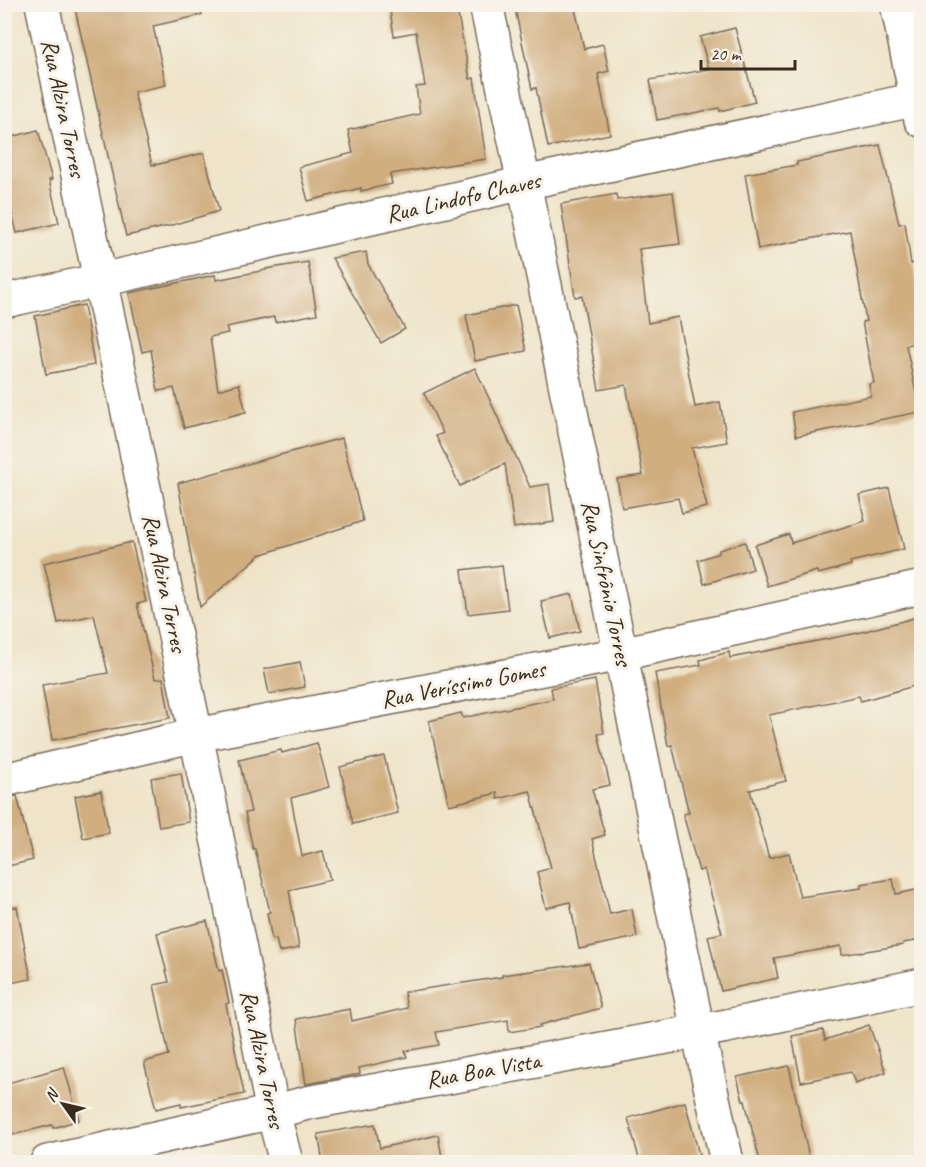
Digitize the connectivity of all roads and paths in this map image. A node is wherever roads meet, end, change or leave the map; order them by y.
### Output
1 (42, 4) edge
2 (486, 4) edge
3 (897, 4) edge
4 (920, 106) edge
5 (524, 183) junction
6 (100, 280) junction
7 (4, 301) edge
8 (921, 586) edge
9 (621, 654) junction
10 (196, 735) junction
11 (4, 780) edge
12 (921, 985) edge
13 (698, 1031) junction
14 (273, 1112) junction
15 (47, 1162) edge
16 (286, 1162) edge
17 (727, 1162) edge

1 - 6 street, Rua Alzira Torres
2 - 5 street, Rua Sinfrônio Torres
3 - 4 street
4 - 5 street, Rua Lindofo Chaves
5 - 6 street, Rua Lindofo Chaves
5 - 9 street, Rua Sinfrônio Torres
6 - 7 street, Rua Lindofo Chaves
6 - 10 street, Rua Alzira Torres
8 - 9 street, Rua Veríssimo Gomes
9 - 10 street, Rua Veríssimo Gomes
9 - 13 street, Rua Sinfrônio Torres
10 - 11 street, Rua Veríssimo Gomes
10 - 14 street, Rua Alzira Torres
12 - 13 street, Rua Boa Vista
13 - 14 street, Rua Boa Vista
13 - 17 street, Rua Sinfrônio Torres
14 - 15 street, Rua Boa Vista
14 - 16 street, Rua Alzira Torres

